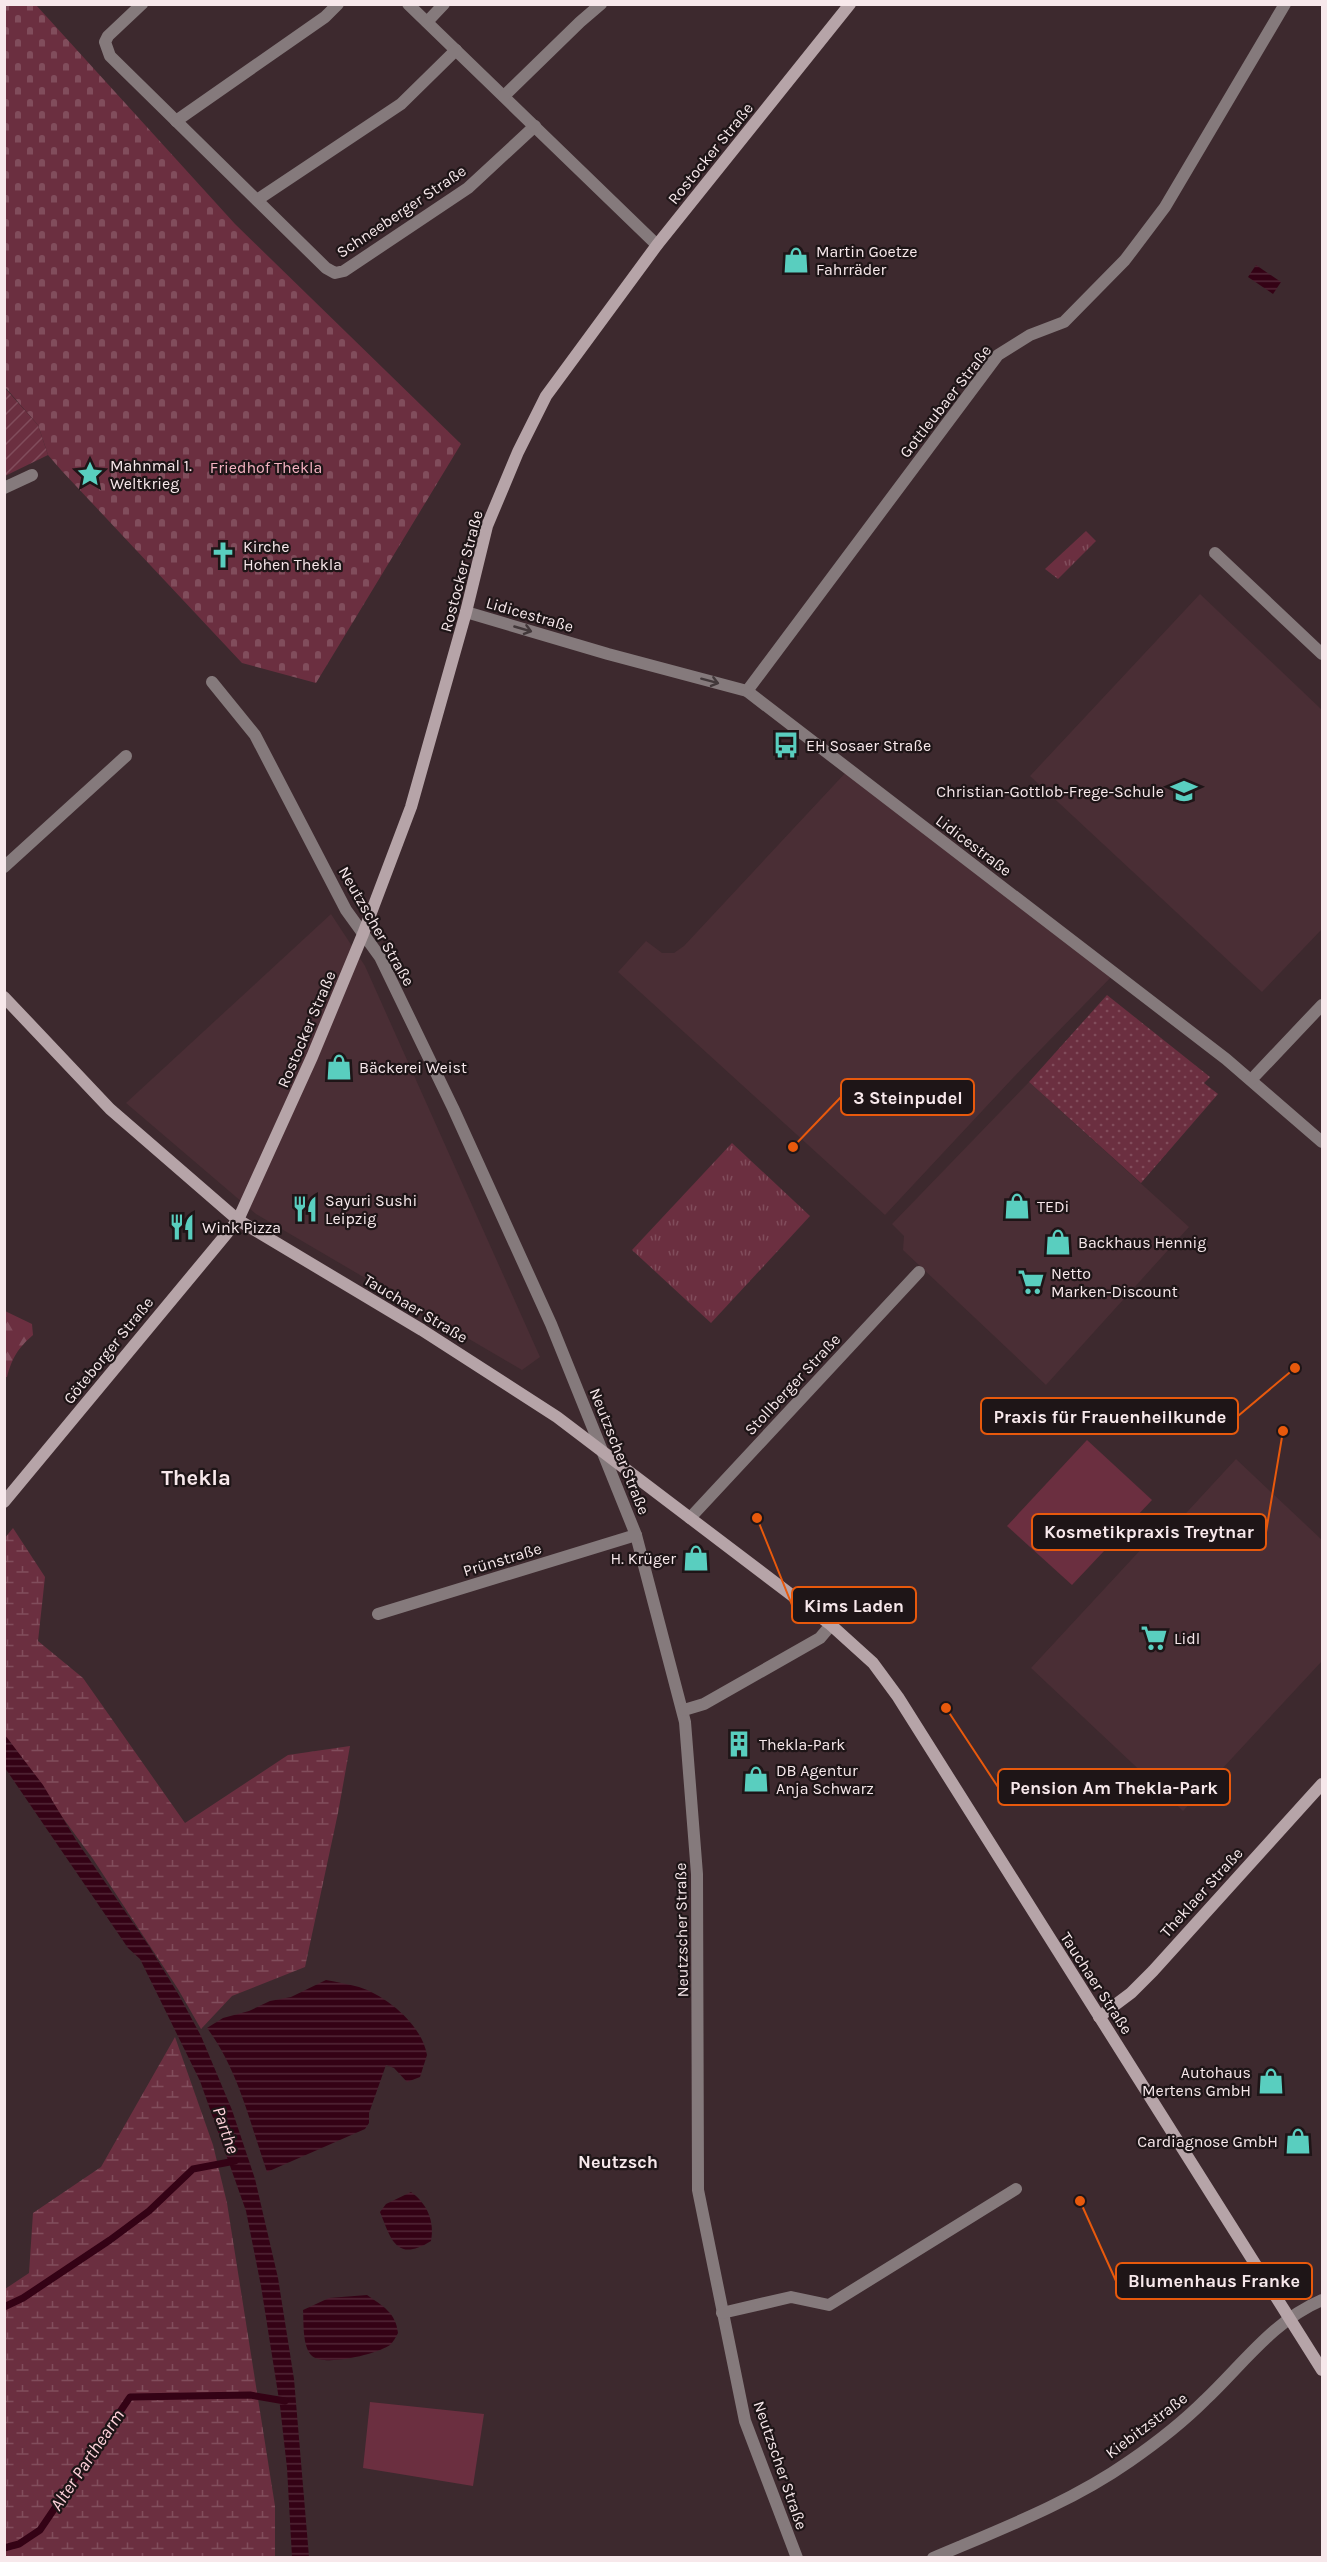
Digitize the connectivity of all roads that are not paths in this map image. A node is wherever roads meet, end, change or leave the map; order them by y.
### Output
1 (142, 4) edge
2 (338, 4) edge
3 (408, 4) edge
4 (444, 4) edge
5 (601, 4) edge
6 (850, 4) edge
7 (1286, 4) edge
8 (427, 22) junction
9 (456, 50) junction
10 (504, 96) junction
11 (176, 121) junction
12 (535, 126) junction
13 (257, 200) junction
14 (657, 244) junction
15 (32, 475) dead end
16 (4, 488) edge
17 (1215, 553) dead end
18 (466, 612) junction
19 (1323, 654) edge
20 (212, 682) dead end
21 (747, 691) junction
22 (126, 756) dead end
23 (4, 867) edge
24 (363, 934) junction
25 (4, 997) edge
26 (1323, 1005) edge
27 (1251, 1080) junction
28 (1323, 1142) edge
29 (238, 1220) junction
30 (919, 1272) dead end
31 (604, 1453) junction
32 (4, 1502) edge
33 (690, 1518) junction
34 (636, 1535) junction
35 (378, 1614) dead end
36 (831, 1625) junction
37 (684, 1710) junction
38 (1323, 1784) edge
39 (1100, 2017) junction
40 (1016, 2189) dead end
41 (1323, 2300) edge
42 (722, 2313) junction
43 (1289, 2318) junction
44 (1323, 2370) edge
45 (797, 2558) edge
46 (933, 2558) edge

1 - 11 street, Schneeberger Straße
2 - 11 street
3 - 8 street
4 - 8 street
5 - 10 street
6 - 14 main road, Rostocker Straße
7 - 21 street, Gottleubaer Straße
8 - 9 street
9 - 10 street
9 - 13 street
10 - 12 street
11 - 13 street, Schneeberger Straße
12 - 13 street, Schneeberger Straße
12 - 14 street
14 - 18 main road, Rostocker Straße
15 - 16 street
17 - 19 street
18 -> 21 street, Lidicestraße
18 - 24 main road, Rostocker Straße
20 - 24 street, Neutzscher Straße
21 - 27 street, Lidicestraße
22 - 23 street
24 - 29 main road, Rostocker Straße
24 - 31 street, Neutzscher Straße
25 - 29 main road, Tauchaer Straße
26 - 27 street
27 - 28 street, Lidicestraße
29 - 31 main road, Tauchaer Straße
29 - 32 main road, Göteborger Straße
30 - 33 street, Stollberger Straße
31 - 33 main road, Tauchaer Straße
31 - 34 street, Neutzscher Straße
33 - 36 main road, Tauchaer Straße
34 - 35 street, Prünstraße
34 - 37 street, Neutzscher Straße
36 - 37 street
36 - 39 main road, Tauchaer Straße
37 - 42 street, Neutzscher Straße
38 - 39 main road, Theklaer Straße
39 - 43 main road, Tauchaer Straße
40 - 42 street
41 - 43 street, Kiebitzstraße
42 - 45 street, Neutzscher Straße
43 - 44 main road, Tauchaer Straße
43 - 46 street, Kiebitzstraße

